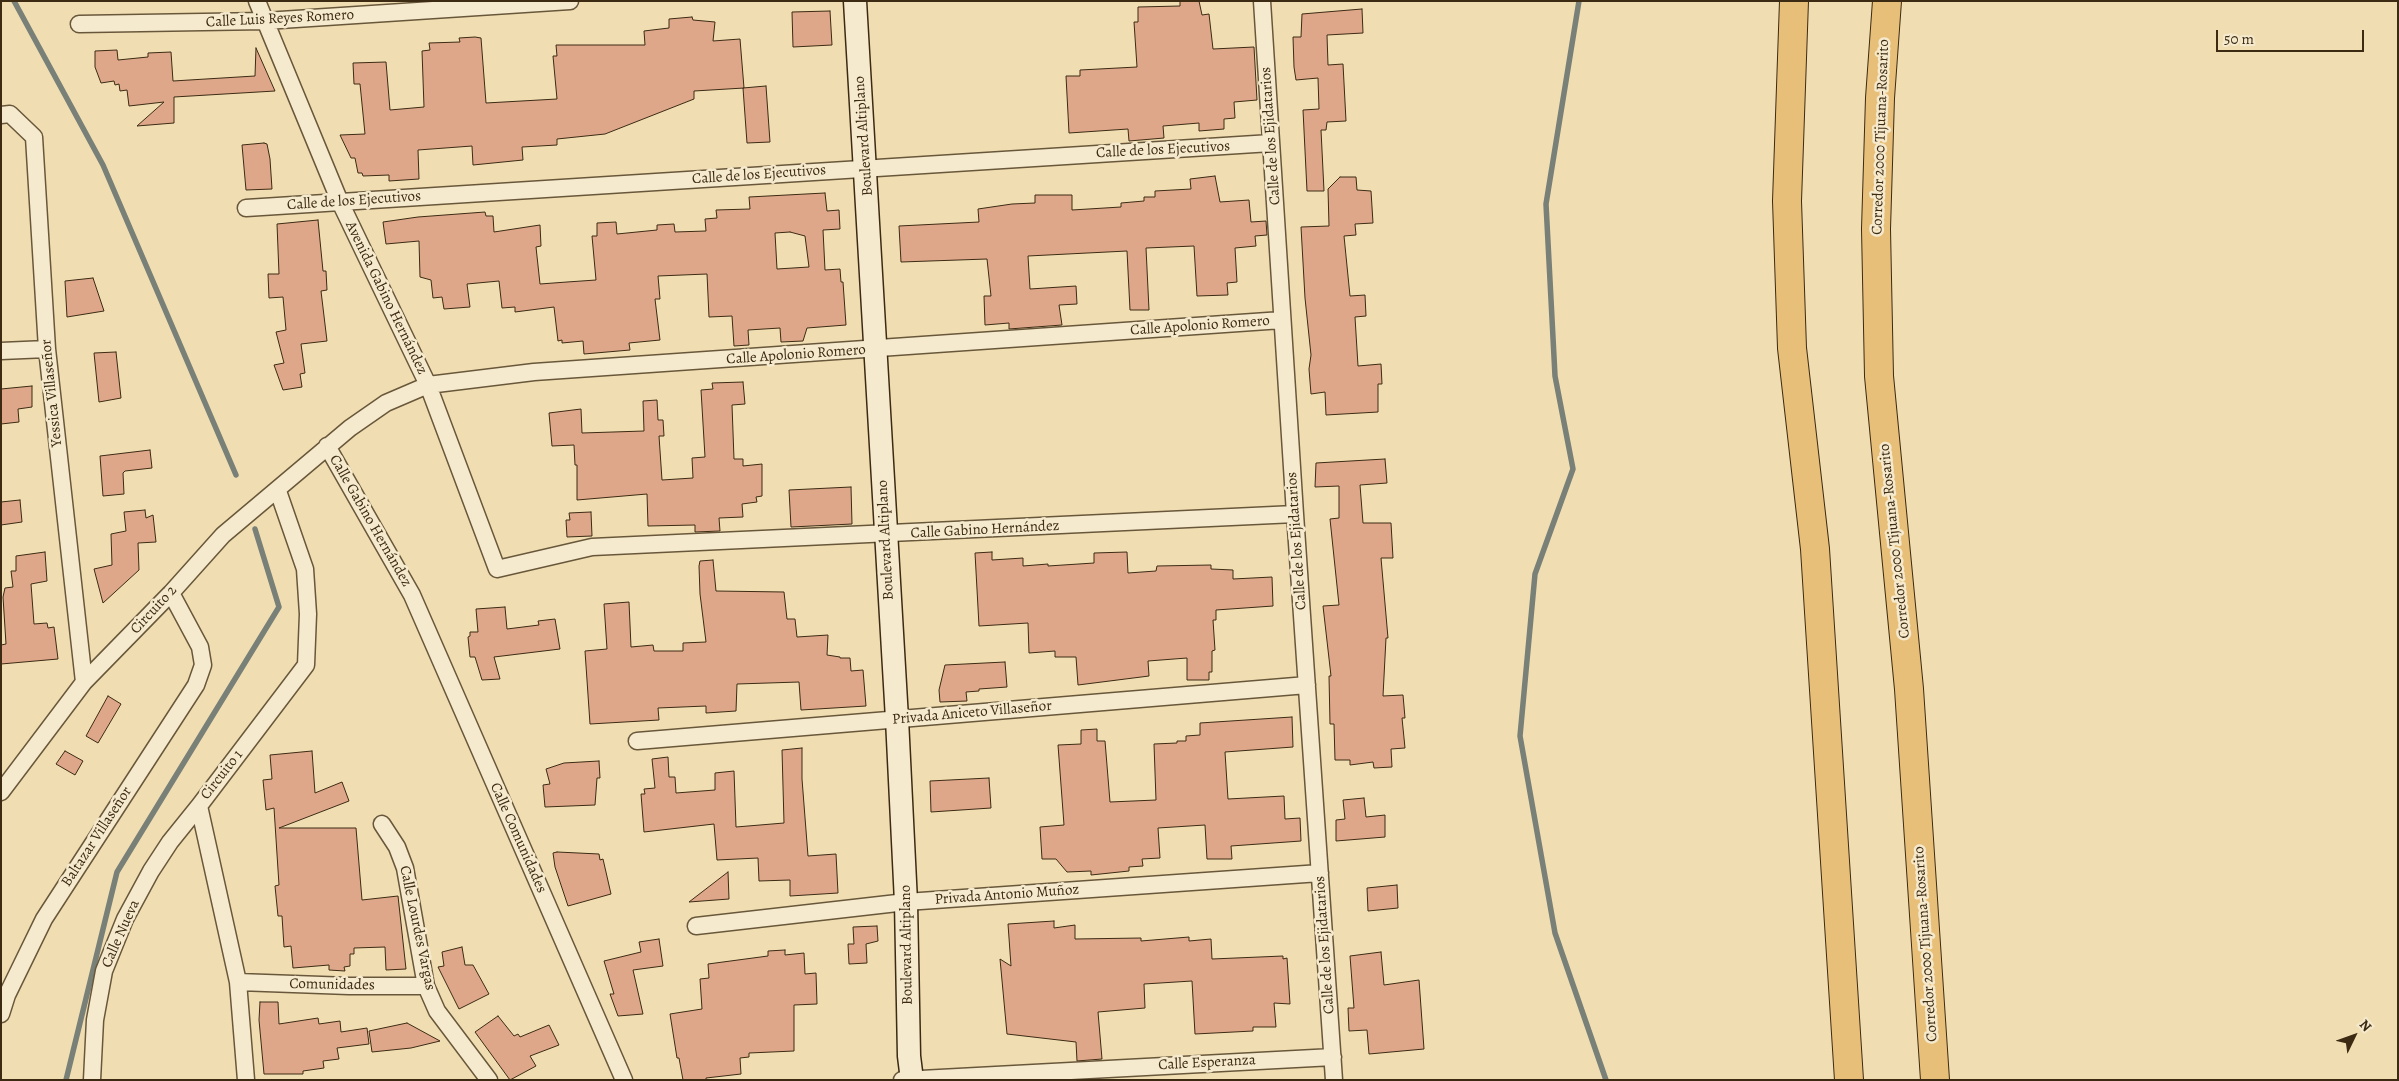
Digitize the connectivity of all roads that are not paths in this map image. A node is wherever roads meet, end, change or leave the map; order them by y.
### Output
1 (257, 1) edge
2 (570, 1) edge
3 (855, 1) edge
4 (1262, 1) edge
5 (1794, 1) edge
6 (1887, 1) edge
7 (266, 21) junction
8 (79, 24) dead end
9 (6, 115) edge
10 (1271, 143) junction
11 (866, 168) junction
12 (340, 202) junction
13 (246, 208) dead end
14 (1282, 320) junction
15 (47, 349) junction
16 (877, 350) junction
17 (1, 351) edge
18 (428, 384) junction
19 (327, 446) junction
20 (278, 491) junction
21 (1294, 514) junction
22 (885, 534) junction
23 (497, 569) joint
24 (171, 593) junction
25 (412, 595) joint
26 (84, 682) junction
27 (1307, 685) junction
28 (897, 719) junction
29 (637, 741) dead end
30 (1, 792) edge
31 (198, 806) junction
32 (382, 824) dead end
33 (1320, 873) junction
34 (906, 902) junction
35 (696, 926) dead end
36 (238, 982) junction
37 (426, 986) junction
38 (1, 1014) edge
39 (1333, 1057) junction
40 (909, 1079) edge
41 (92, 1080) edge
42 (246, 1080) edge
43 (489, 1080) edge
44 (624, 1080) edge
45 (1334, 1080) edge
46 (1849, 1080) edge
47 (1935, 1080) edge

1 - 7 street, Avenida Gabino Hernández
2 - 7 street, Calle Luis Reyes Romero
3 - 11 street, Boulevard Altiplano
4 - 10 street, Calle de los Ejidatarios
5 - 46 highway
6 - 47 highway, Corredor 2000 Tijuana-Rosarito
7 - 8 street, Calle Luis Reyes Romero
7 - 12 street, Avenida Gabino Hernández
9 - 15 street, Yessica Villaseñor
10 - 11 street, Calle de los Ejecutivos
10 - 14 street, Calle de los Ejidatarios
11 - 12 street, Calle de los Ejecutivos
11 - 16 street, Boulevard Altiplano
12 - 13 street, Calle de los Ejecutivos
12 - 18 street, Avenida Gabino Hernández
14 - 16 street, Calle Apolonio Romero
14 - 21 street, Calle de los Ejidatarios
15 - 17 street
15 - 26 street, Yessica Villaseñor
16 - 18 street, Calle Apolonio Romero
16 - 22 street, Boulevard Altiplano
18 - 19 street, Calle Apolonio Romero
18 - 23 street, Avenida Gabino Hernández
19 - 20 street, Circuito 2
19 - 25 street, Calle Gabino Hernández
20 - 24 street, Circuito 2
20 - 31 street, Circuito 1
21 - 22 street, Calle Gabino Hernández
21 - 27 street, Calle de los Ejidatarios
22 - 23 street, Calle Gabino Hernández
22 - 28 street, Boulevard Altiplano
24 - 26 street, Circuito 2
24 - 38 street, Baltazar Villaseñor
25 - 44 street, Calle Comunidades
26 - 30 street, Circuito 2
27 - 28 street, Privada Aniceto Villaseñor
27 - 33 street, Calle de los Ejidatarios
28 - 29 street, Privada Aniceto Villaseñor
28 - 34 street, Boulevard Altiplano
31 - 36 street, Circuito 1
31 - 41 street, Calle Nueva
32 - 37 street, Calle Lourdes Vargas
33 - 34 street, Privada Antonio Muñoz
33 - 39 street, Calle de los Ejidatarios
34 - 35 street, Privada Antonio Muñoz
34 - 40 street, Boulevard Altiplano
36 - 37 street, Comunidades
36 - 42 street, Circuito 1
37 - 43 street, Calle Lourdes Vargas
39 - 40 street, Calle Esperanza
39 - 45 street, Calle de los Ejidatarios

